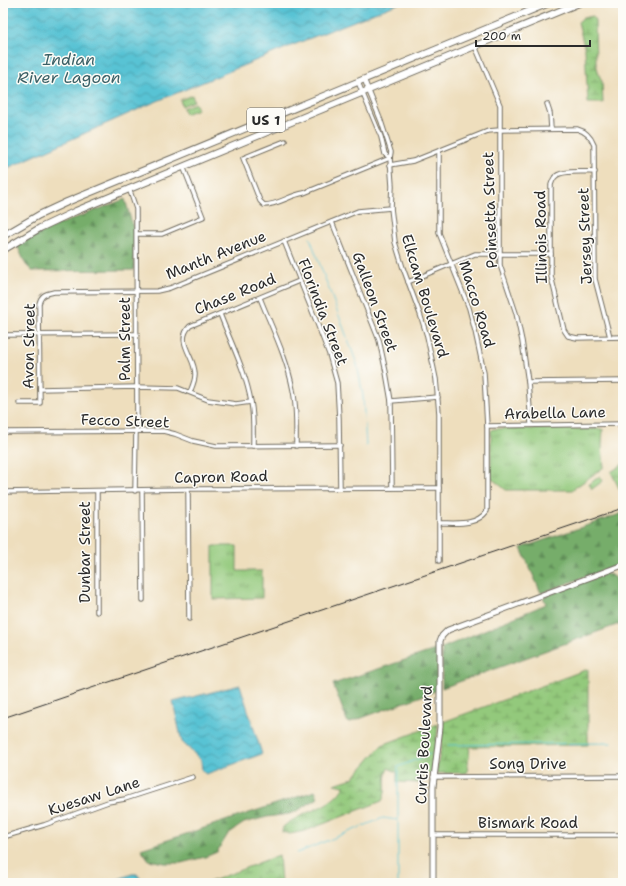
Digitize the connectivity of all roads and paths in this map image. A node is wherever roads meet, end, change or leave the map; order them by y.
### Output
1 (549, 3) edge
2 (579, 3) edge
3 (484, 30) junction
4 (475, 46) junction
5 (361, 80) junction
6 (366, 91) junction
7 (547, 104) dead end
8 (551, 129) junction
9 (500, 130) junction
10 (285, 141) dead end
11 (439, 151) junction
12 (390, 158) junction
13 (390, 165) junction
14 (183, 166) junction
15 (595, 172) junction
16 (129, 188) junction
17 (391, 208) junction
18 (332, 222) junction
19 (137, 234) junction
20 (3, 236) edge
21 (284, 241) junction
22 (3, 250) edge
23 (500, 254) junction
24 (551, 254) junction
25 (452, 264) junction
26 (299, 281) junction
27 (408, 282) junction
28 (137, 291) junction
29 (44, 294) joint
30 (260, 298) junction
31 (220, 314) junction
32 (137, 334) junction
33 (3, 335) edge
34 (39, 335) junction
35 (610, 337) junction
36 (623, 337) edge
37 (623, 381) edge
38 (528, 382) junction
39 (137, 387) junction
40 (40, 389) junction
41 (190, 392) junction
42 (438, 397) junction
43 (391, 401) junction
44 (251, 402) junction
45 (19, 403) dead end
46 (530, 424) junction
47 (623, 424) edge
48 (487, 426) junction
49 (136, 431) junction
50 (3, 432) edge
51 (340, 445) junction
52 (253, 446) junction
53 (296, 446) junction
54 (340, 488) junction
55 (392, 488) junction
56 (439, 488) junction
57 (188, 489) junction
58 (142, 490) junction
59 (97, 491) junction
60 (135, 491) junction
61 (3, 492) edge
62 (440, 523) junction
63 (439, 561) dead end
64 (623, 565) edge
65 (143, 600) dead end
66 (97, 612) dead end
67 (189, 619) dead end
68 (623, 776) edge
69 (193, 777) dead end
70 (433, 777) junction
71 (433, 834) junction
72 (623, 835) edge
73 (3, 837) edge
74 (433, 883) edge

1 - 3 main road, US 1
2 - 4 main road, US 1
3 - 4 main road
3 - 5 main road, US 1
4 - 6 main road, US 1
4 - 9 street, Poinsetta Street
5 - 6 street, Elkcam Boulevard
5 - 6 street, Elkcam Boulevard
5 - 20 main road, US 1
6 - 12 street, Elkcam Boulevard
6 - 12 street, Elkcam Boulevard
6 - 14 main road, US 1
7 - 8 street
8 - 9 street
8 - 15 street, Jersey Street
9 - 11 street
9 - 23 street, Poinsetta Street
10 - 12 street
11 - 13 street
11 - 25 street, Macco Road
12 - 13 street, Elkcam Boulevard
13 - 17 street, Elkcam Boulevard
14 - 16 main road, US 1
14 - 19 street
15 - 24 street, Illinois Road
15 - 35 street, Jersey Street
16 - 19 street, Palm Street
16 - 22 main road, US 1
17 - 18 street, Manth Avenue
17 - 27 street, Elkcam Boulevard
18 - 21 street, Manth Avenue
18 - 43 street, Galleon Street
19 - 28 street, Palm Street
21 - 26 street, Florindia Street
21 - 28 street, Manth Avenue
23 - 24 street
23 - 25 street
23 - 38 street, Poinsetta Street
24 - 35 street, Illinois Road
25 - 27 street
25 - 48 street, Macco Road
26 - 30 street, Chase Road
26 - 51 street, Florindia Street
27 - 42 street, Elkcam Boulevard
28 - 29 street, Manth Avenue
28 - 32 street, Palm Street
29 - 34 street, Avon Street
30 - 31 street, Chase Road
30 - 53 street
31 - 41 street, Chase Road
31 - 44 street
32 - 34 street
32 - 39 street, Palm Street
33 - 34 street
34 - 40 street, Avon Street
35 - 36 street
37 - 38 street
38 - 46 street, Poinsetta Street
39 - 40 street
39 - 41 street
39 - 49 street, Palm Street
40 - 45 street, Avon Street
41 - 44 street
42 - 43 street
42 - 56 street, Elkcam Boulevard
43 - 55 street, Galleon Street
44 - 52 street
46 - 47 street, Arabella Lane
46 - 48 street, Arabella Lane
48 - 62 street, Macco Road
49 - 50 street, Fecco Street
49 - 52 street, Fecco Street
49 - 60 street, Palm Street
51 - 53 street, Fecco Street
51 - 54 street, Florindia Street
52 - 53 street, Fecco Street
54 - 55 street, Capron Road
54 - 57 street, Capron Road
55 - 56 street, Capron Road
56 - 62 street, Elkcam Boulevard
57 - 58 street, Capron Road
57 - 67 street
58 - 60 street, Capron Road
58 - 65 street
59 - 60 street, Capron Road
59 - 61 street, Capron Road
59 - 66 street, Dunbar Street
62 - 63 street, Elkcam Boulevard
64 - 70 street, Curtis Boulevard
68 - 70 street, Song Drive
69 - 73 street, Kuesaw Lane
70 - 71 street, Curtis Boulevard
71 - 72 street, Bismark Road
71 - 74 street, Curtis Boulevard

